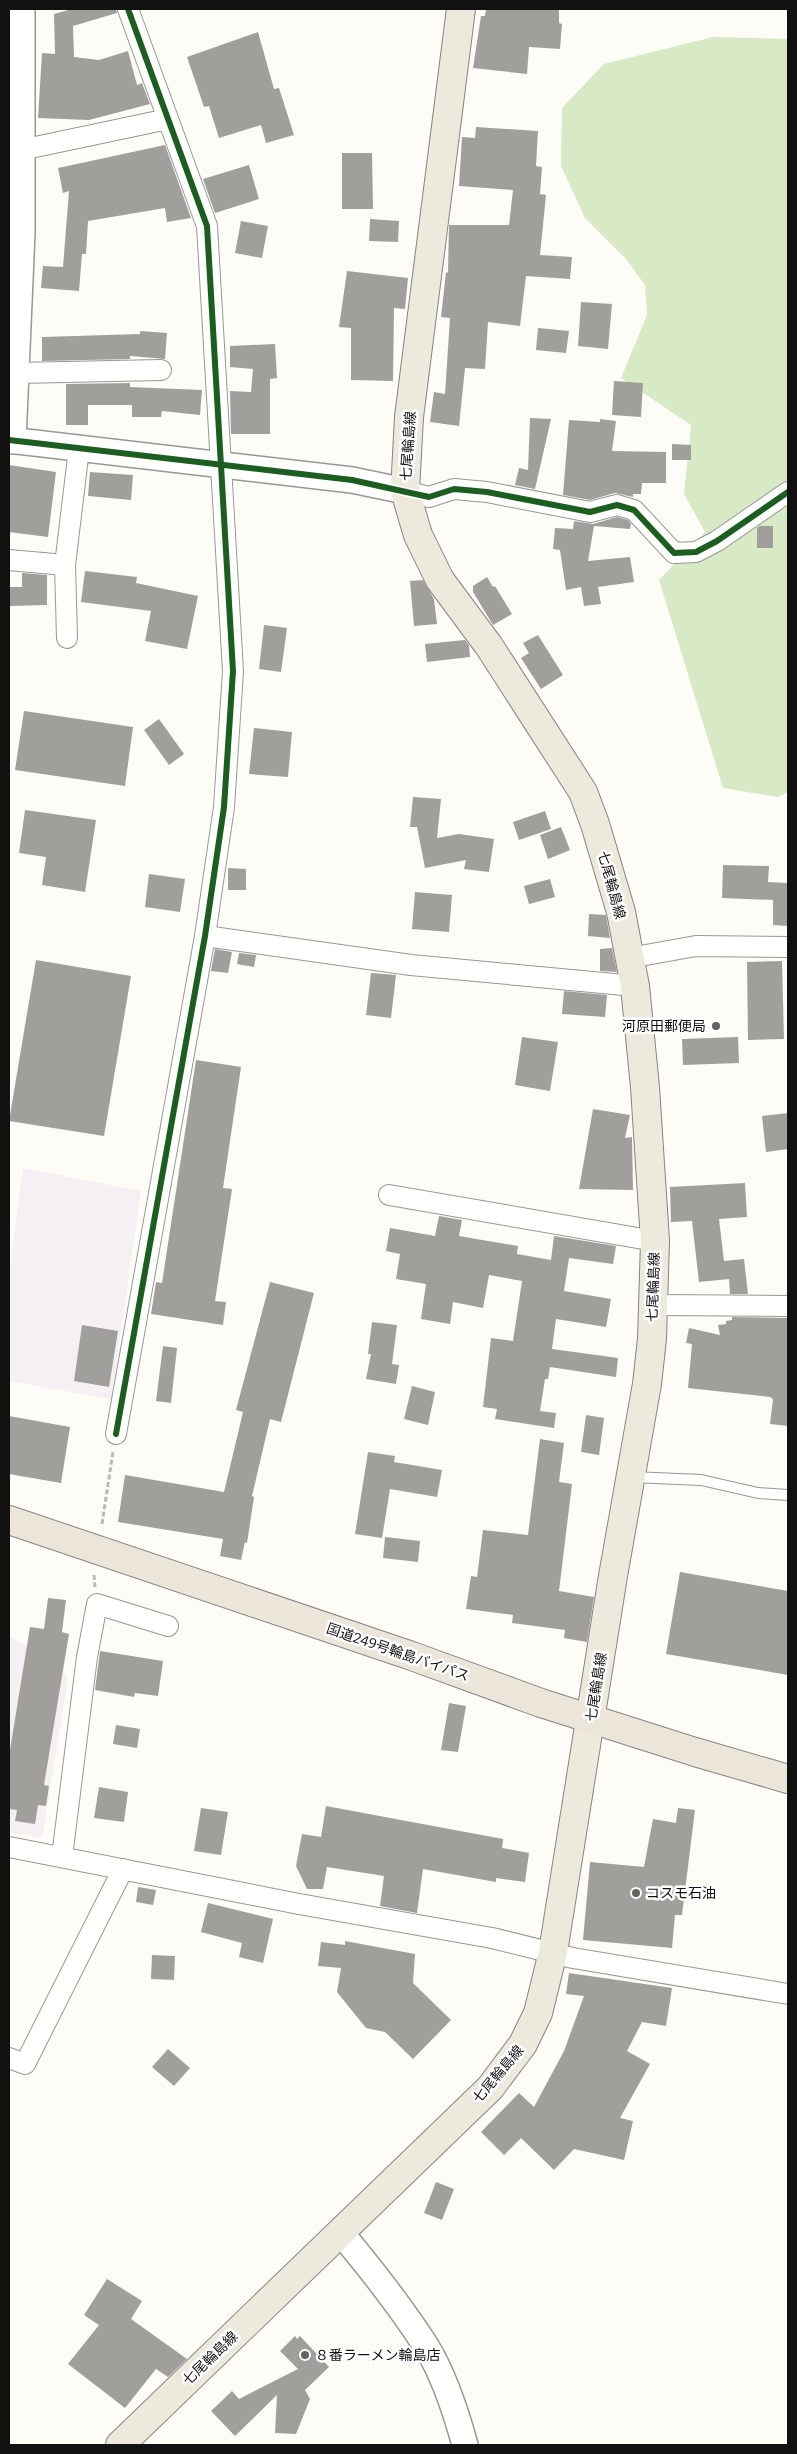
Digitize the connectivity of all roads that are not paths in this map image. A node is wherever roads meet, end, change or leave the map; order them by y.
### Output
1 (22, 9) edge
2 (128, 9) edge
3 (461, 9) edge
4 (9, 11) edge
5 (168, 119) junction
6 (20, 150) junction
7 (161, 370) dead end
8 (17, 373) junction
9 (11, 440) edge
10 (79, 449) junction
11 (222, 465) junction
12 (405, 491) junction
13 (788, 492) edge
14 (9, 560) edge
15 (65, 565) junction
16 (67, 638) dead end
17 (205, 936) junction
18 (788, 947) edge
19 (629, 958) junction
20 (635, 986) junction
21 (389, 1195) dead end
22 (655, 1241) junction
23 (653, 1305) junction
24 (788, 1306) edge
25 (116, 1434) road end
26 (632, 1477) junction
27 (788, 1495) edge
28 (9, 1520) edge
29 (168, 1626) dead end
30 (591, 1718) junction
31 (788, 1779) edge
32 (9, 1847) edge
33 (62, 1857) junction
34 (123, 1869) junction
35 (553, 1952) junction
36 (788, 1994) edge
37 (9, 2058) edge
38 (341, 2233) junction
39 (120, 2445) edge
40 (466, 2445) edge

1 - 4 street
1 - 6 street
2 - 5 street
3 - 12 main road, 七尾輪島線
5 - 6 street
5 - 11 street
6 - 8 street
7 - 8 street
8 - 9 street
9 - 10 street
10 - 11 street
10 - 15 street
11 - 12 street
11 - 17 street
12 - 13 street
12 - 19 main road, 七尾輪島線
14 - 15 street
15 - 16 street
17 - 20 street
17 - 25 street
18 - 19 street
19 - 20 main road, 七尾輪島線
20 - 22 main road, 七尾輪島線
21 - 22 street
22 - 23 main road, 七尾輪島線
23 - 24 street
23 - 26 main road, 七尾輪島線
26 - 27 lane
26 - 30 main road, 七尾輪島線
28 - 30 highway, 国道249号輪島バイパス
29 - 33 street
30 - 31 highway, 国道249号輪島バイパス
30 - 35 main road, 七尾輪島線
32 - 33 street
33 - 34 street
34 - 35 street
34 - 37 street
35 - 36 street
35 - 38 main road, 七尾輪島線
38 - 39 main road, 七尾輪島線
38 - 40 street

